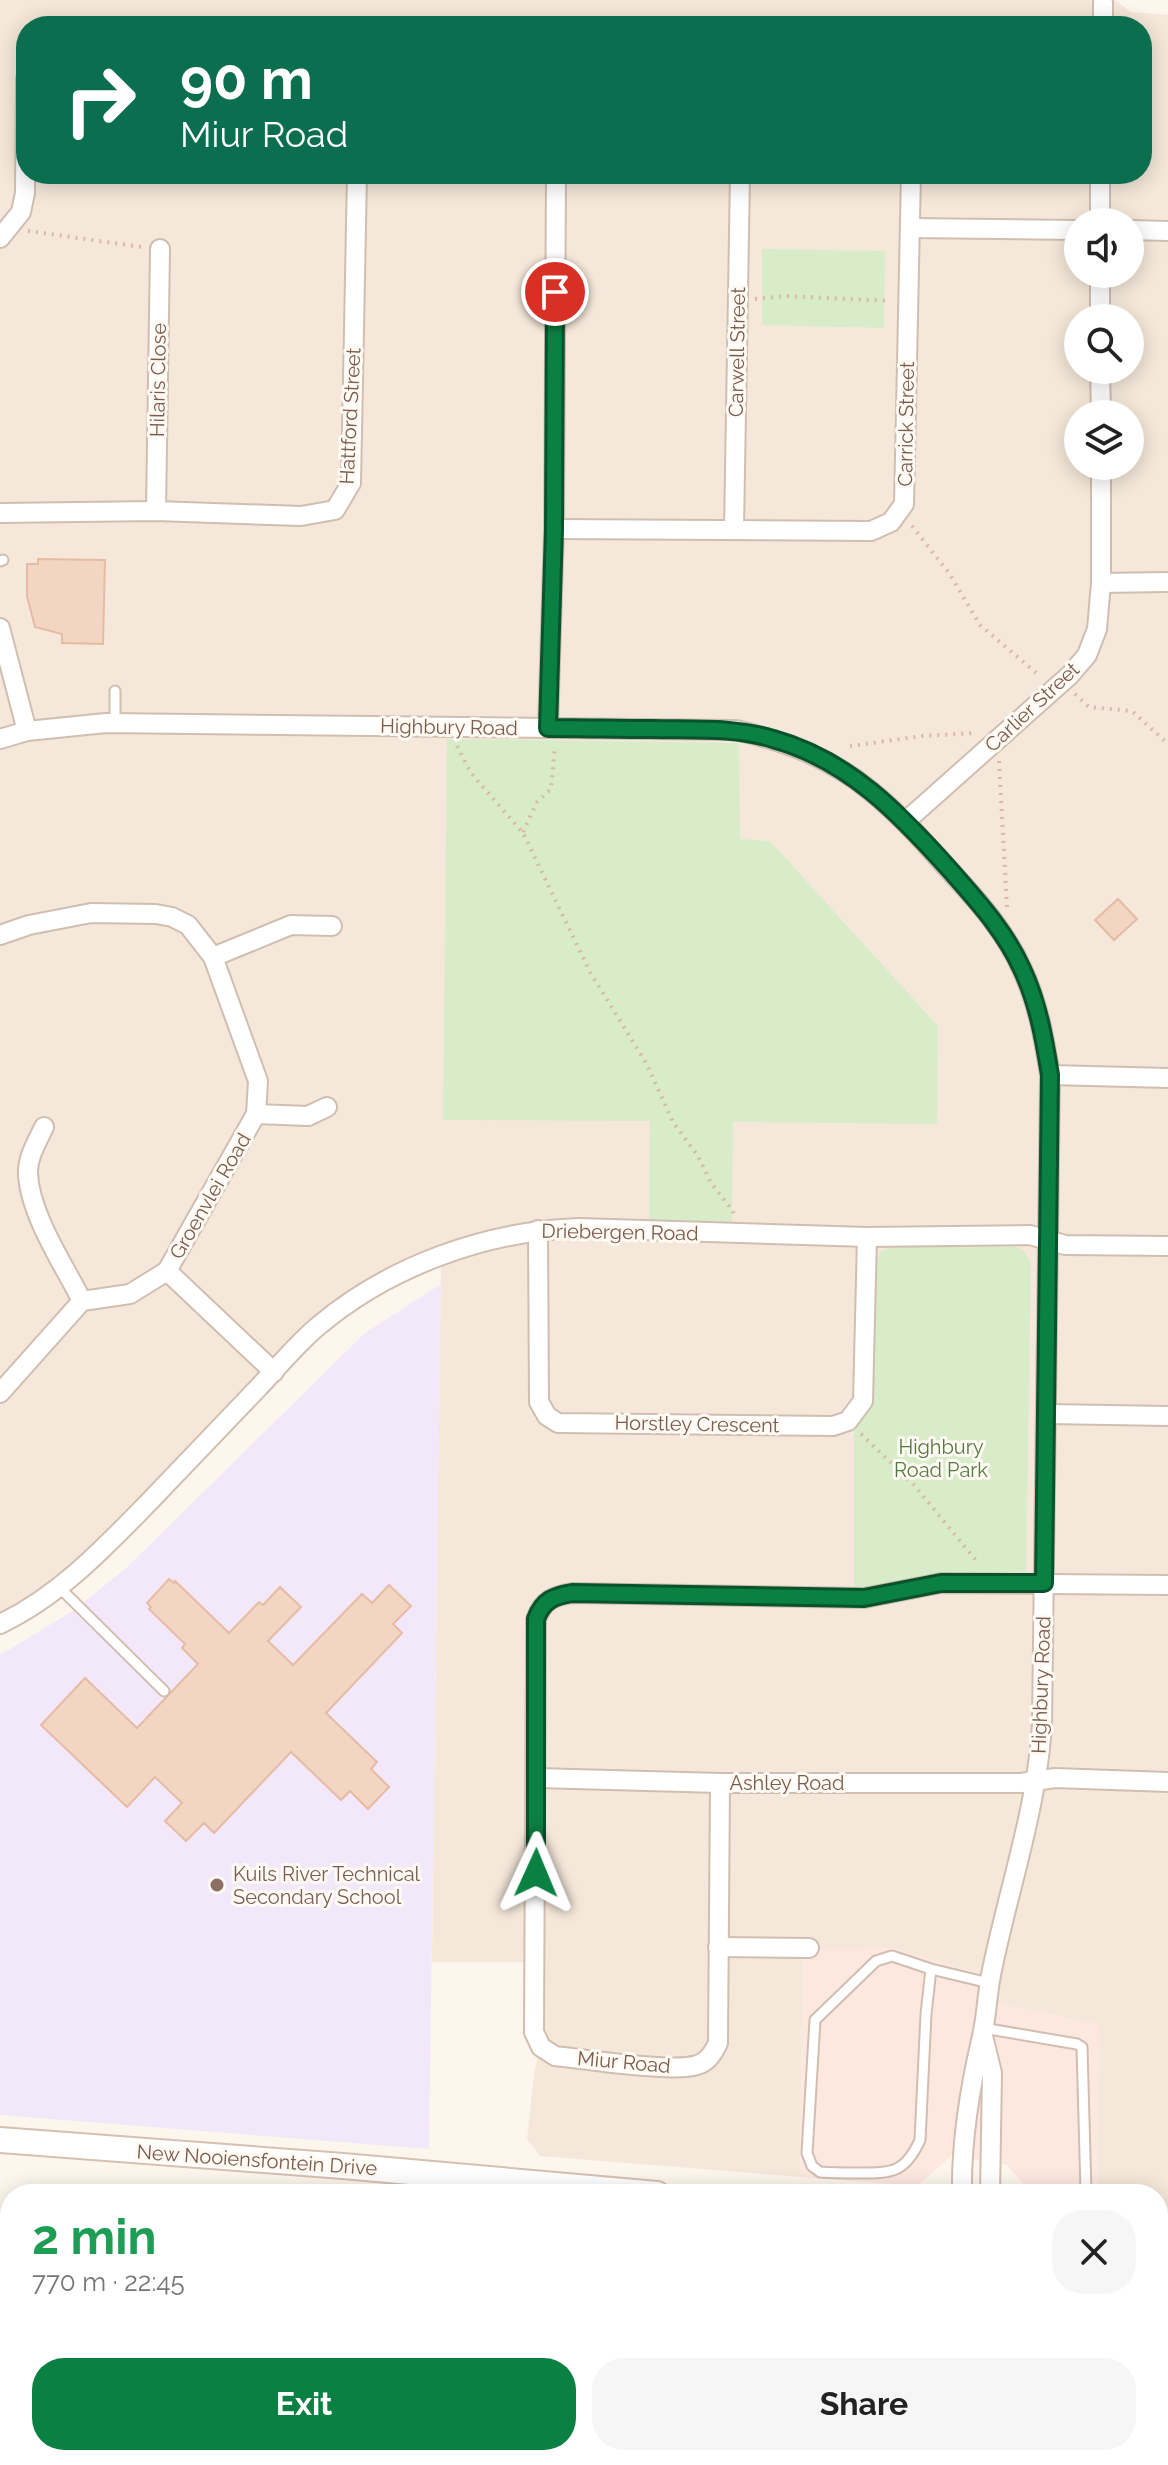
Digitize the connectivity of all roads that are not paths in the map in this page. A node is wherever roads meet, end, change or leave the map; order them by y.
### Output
1 (1103, 3) dead end
2 (1103, 16) edge
3 (25, 184) edge
4 (357, 184) edge
5 (556, 184) edge
6 (740, 184) edge
7 (911, 184) edge
8 (1100, 184) edge
9 (1100, 208) edge
10 (910, 228) junction
11 (1064, 230) edge
12 (1144, 230) edge
13 (1168, 231) edge
14 (6, 232) edge
15 (160, 249) road end
16 (1101, 480) edge
17 (156, 511) junction
18 (0, 513) edge
19 (554, 529) junction
20 (734, 530) junction
21 (1168, 582) edge
22 (1101, 583) junction
23 (0, 628) edge
24 (115, 691) dead end
25 (115, 723) junction
26 (553, 728) junction
27 (27, 731) junction
28 (0, 739) edge
29 (906, 821) junction
30 (332, 926) dead end
31 (0, 935) edge
32 (213, 957) junction
33 (1050, 1075) junction
34 (1168, 1078) edge
35 (327, 1107) dead end
36 (256, 1114) junction
37 (44, 1127) dead end
38 (538, 1230) junction
39 (867, 1237) junction
40 (1047, 1240) junction
41 (1168, 1246) edge
42 (167, 1271) junction
43 (82, 1301) junction
44 (274, 1372) junction
45 (0, 1393) edge
46 (1047, 1414) junction
47 (1168, 1416) edge
48 (1044, 1583) junction
49 (1168, 1585) edge
50 (59, 1587) junction
51 (0, 1624) edge
52 (164, 1691) dead end
53 (537, 1778) junction
54 (1036, 1780) junction
55 (1168, 1782) edge
56 (720, 1783) junction
57 (718, 1947) junction
58 (809, 1948) dead end
59 (931, 1969) junction
60 (989, 1983) junction
61 (983, 2031) junction
62 (0, 2140) edge
63 (545, 2184) edge
64 (962, 2184) edge
65 (990, 2184) edge
66 (1086, 2184) edge

1 - 2 street
3 - 14 street
4 - 17 street, Hattford Street
5 - 19 street
6 - 20 street, Carwell Street
7 - 10 street, Carrick Street
8 - 9 street
10 - 11 street
10 - 20 street, Carrick Street
12 - 13 street
15 - 17 street, Hilaris Close
16 - 22 street, Carlier Street
17 - 18 street, Hattford Street
19 - 20 street, Carrick Street
19 - 26 street
21 - 22 street
22 - 29 street, Carlier Street
23 - 27 street
24 - 25 lane
25 - 26 street, Highbury Road
25 - 27 street, Highbury Road
26 - 29 street, Highbury Road
27 - 28 street, Highbury Road
29 - 33 street, Highbury Road
30 - 32 street
31 - 32 street, Groenvlei Road
32 - 36 street, Groenvlei Road
33 - 34 street
33 - 40 street, Highbury Road
35 - 36 street
36 - 42 street, Groenvlei Road
37 - 43 street
38 - 39 street, Driebergen Road
38 - 39 street, Horstley Crescent
38 - 44 street, Driebergen Road
39 - 40 street, Driebergen Road
40 - 41 street, Driebergen Road
40 - 46 street, Highbury Road
42 - 43 street, Groenvlei Road
42 - 44 street
43 - 45 street
44 - 50 street, Driebergen Road
46 - 47 street
46 - 48 street, Highbury Road
48 - 49 street, Miur Road
48 - 53 street, Miur Road
48 - 54 street, Highbury Road
50 - 51 street, Driebergen Road
50 - 52 lane
53 - 56 street, Ashley Road
53 - 57 street, Miur Road
54 - 55 street, Ashley Road
54 - 56 street, Ashley Road
54 - 60 street, Highbury Road
56 - 57 street, Miur Road
57 - 58 street
59 - 59 lane
59 - 60 lane
60 - 61 street, Highbury Road
61 - 64 street, Highbury Road
61 - 65 street, Highbury Road
61 - 66 lane
62 - 63 street, New Nooiensfontein Drive

